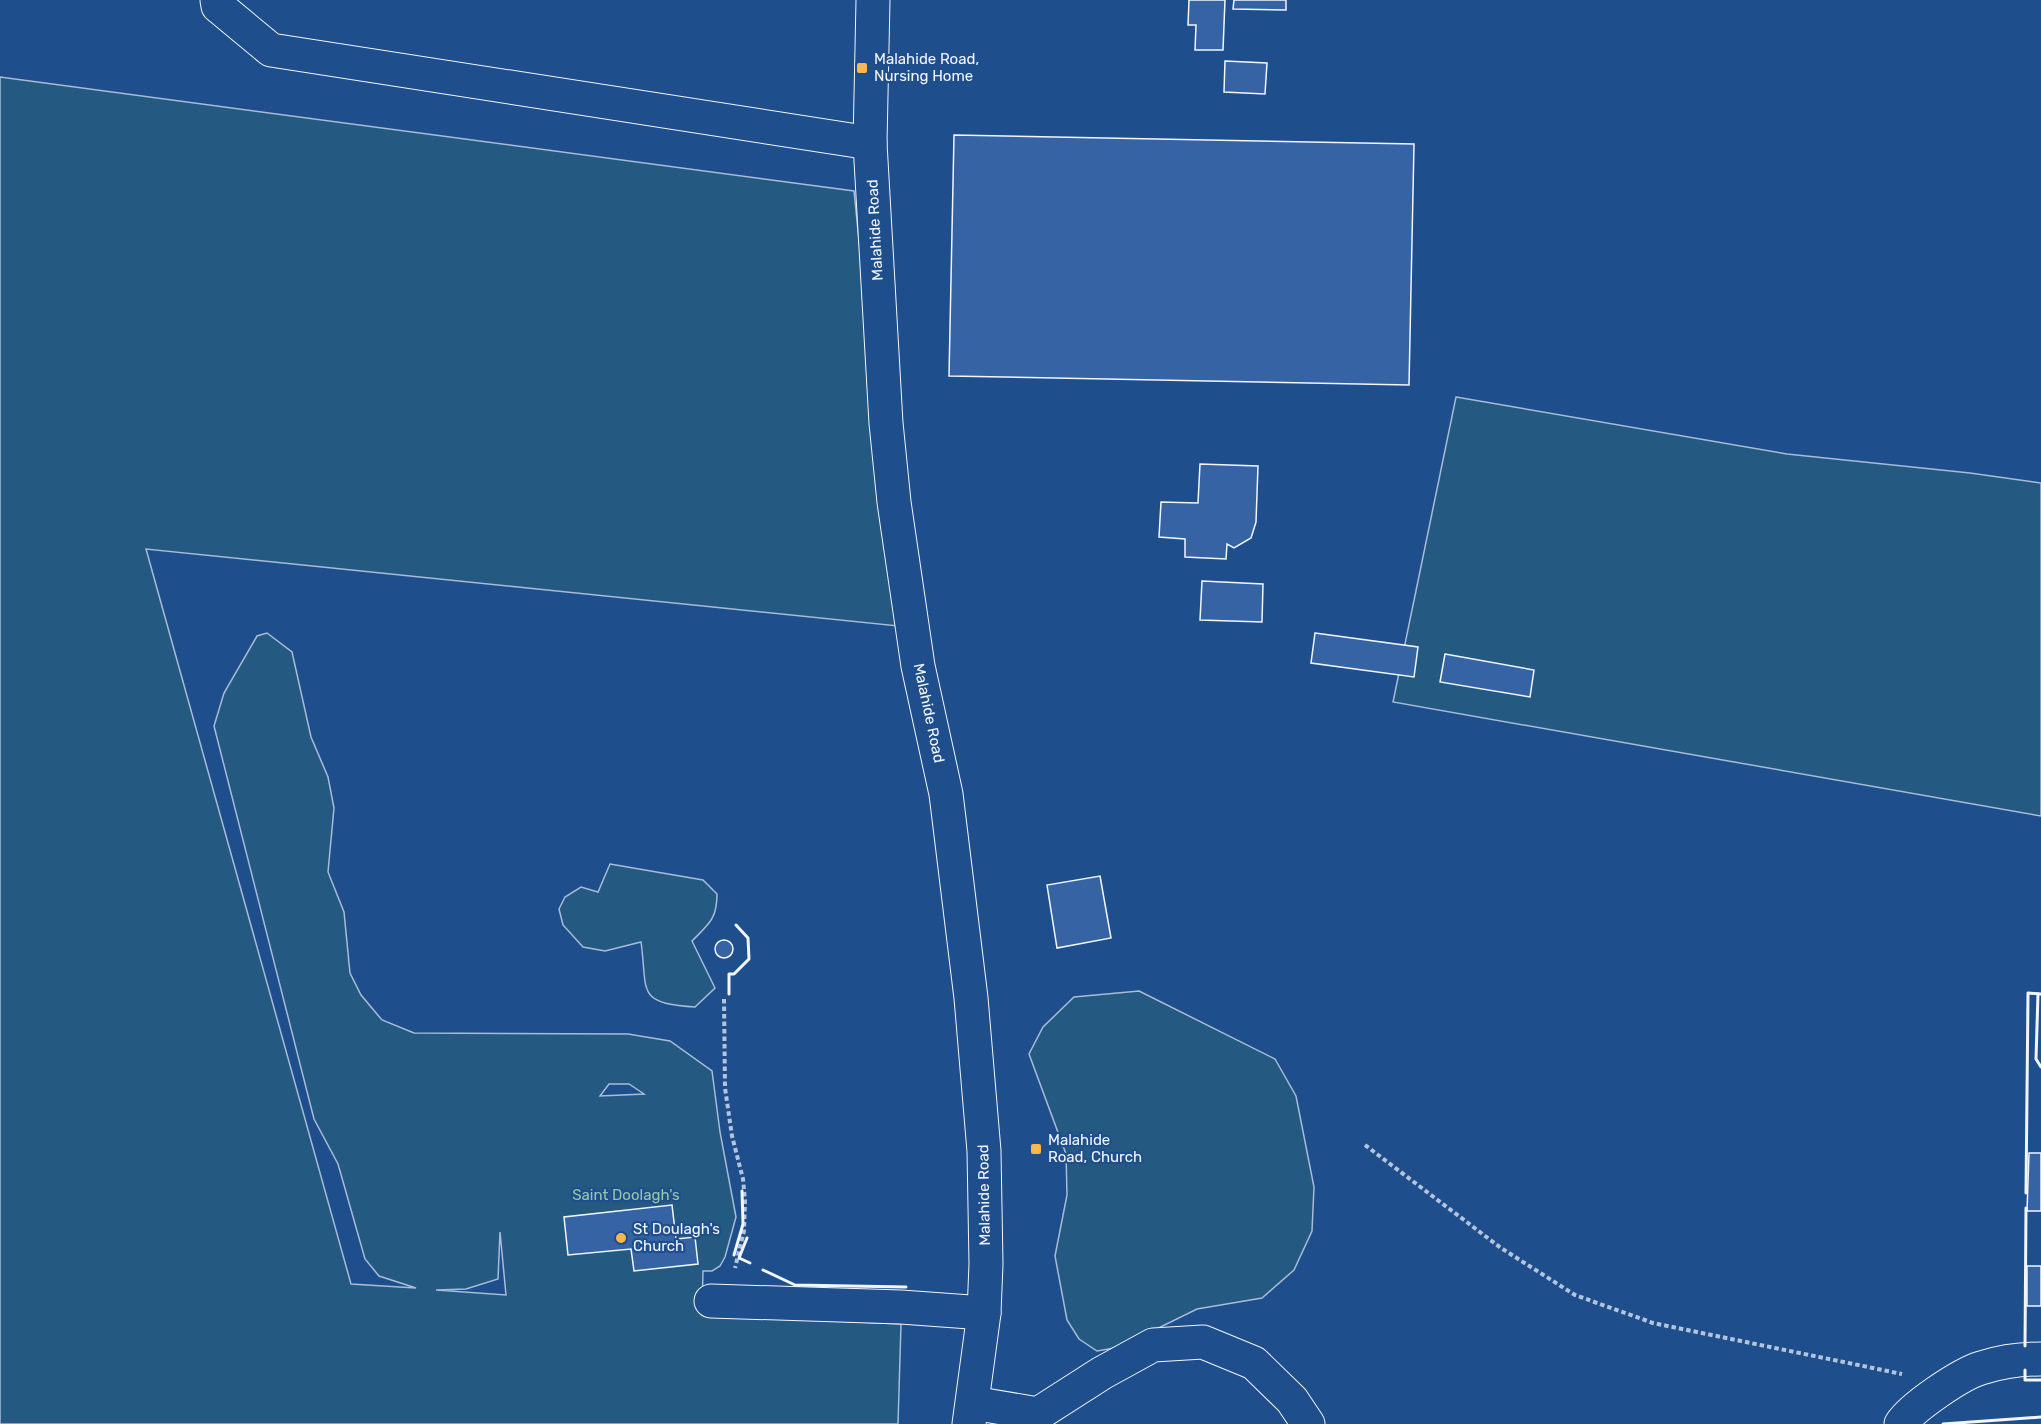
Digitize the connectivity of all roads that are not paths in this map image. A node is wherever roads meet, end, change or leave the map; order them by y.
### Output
1 (217, 0) edge
2 (873, 0) edge
3 (870, 143) junction
4 (721, 1301) road end
5 (984, 1314) junction
6 (2041, 1359) edge
7 (971, 1414) edge
8 (1908, 1421) edge
9 (1308, 1424) edge

1 - 3 main road
2 - 3 main road, Malahide Road
3 - 5 main road, Malahide Road
4 - 5 main road
5 - 7 main road, Malahide Road
6 - 8 main road
7 - 9 main road

